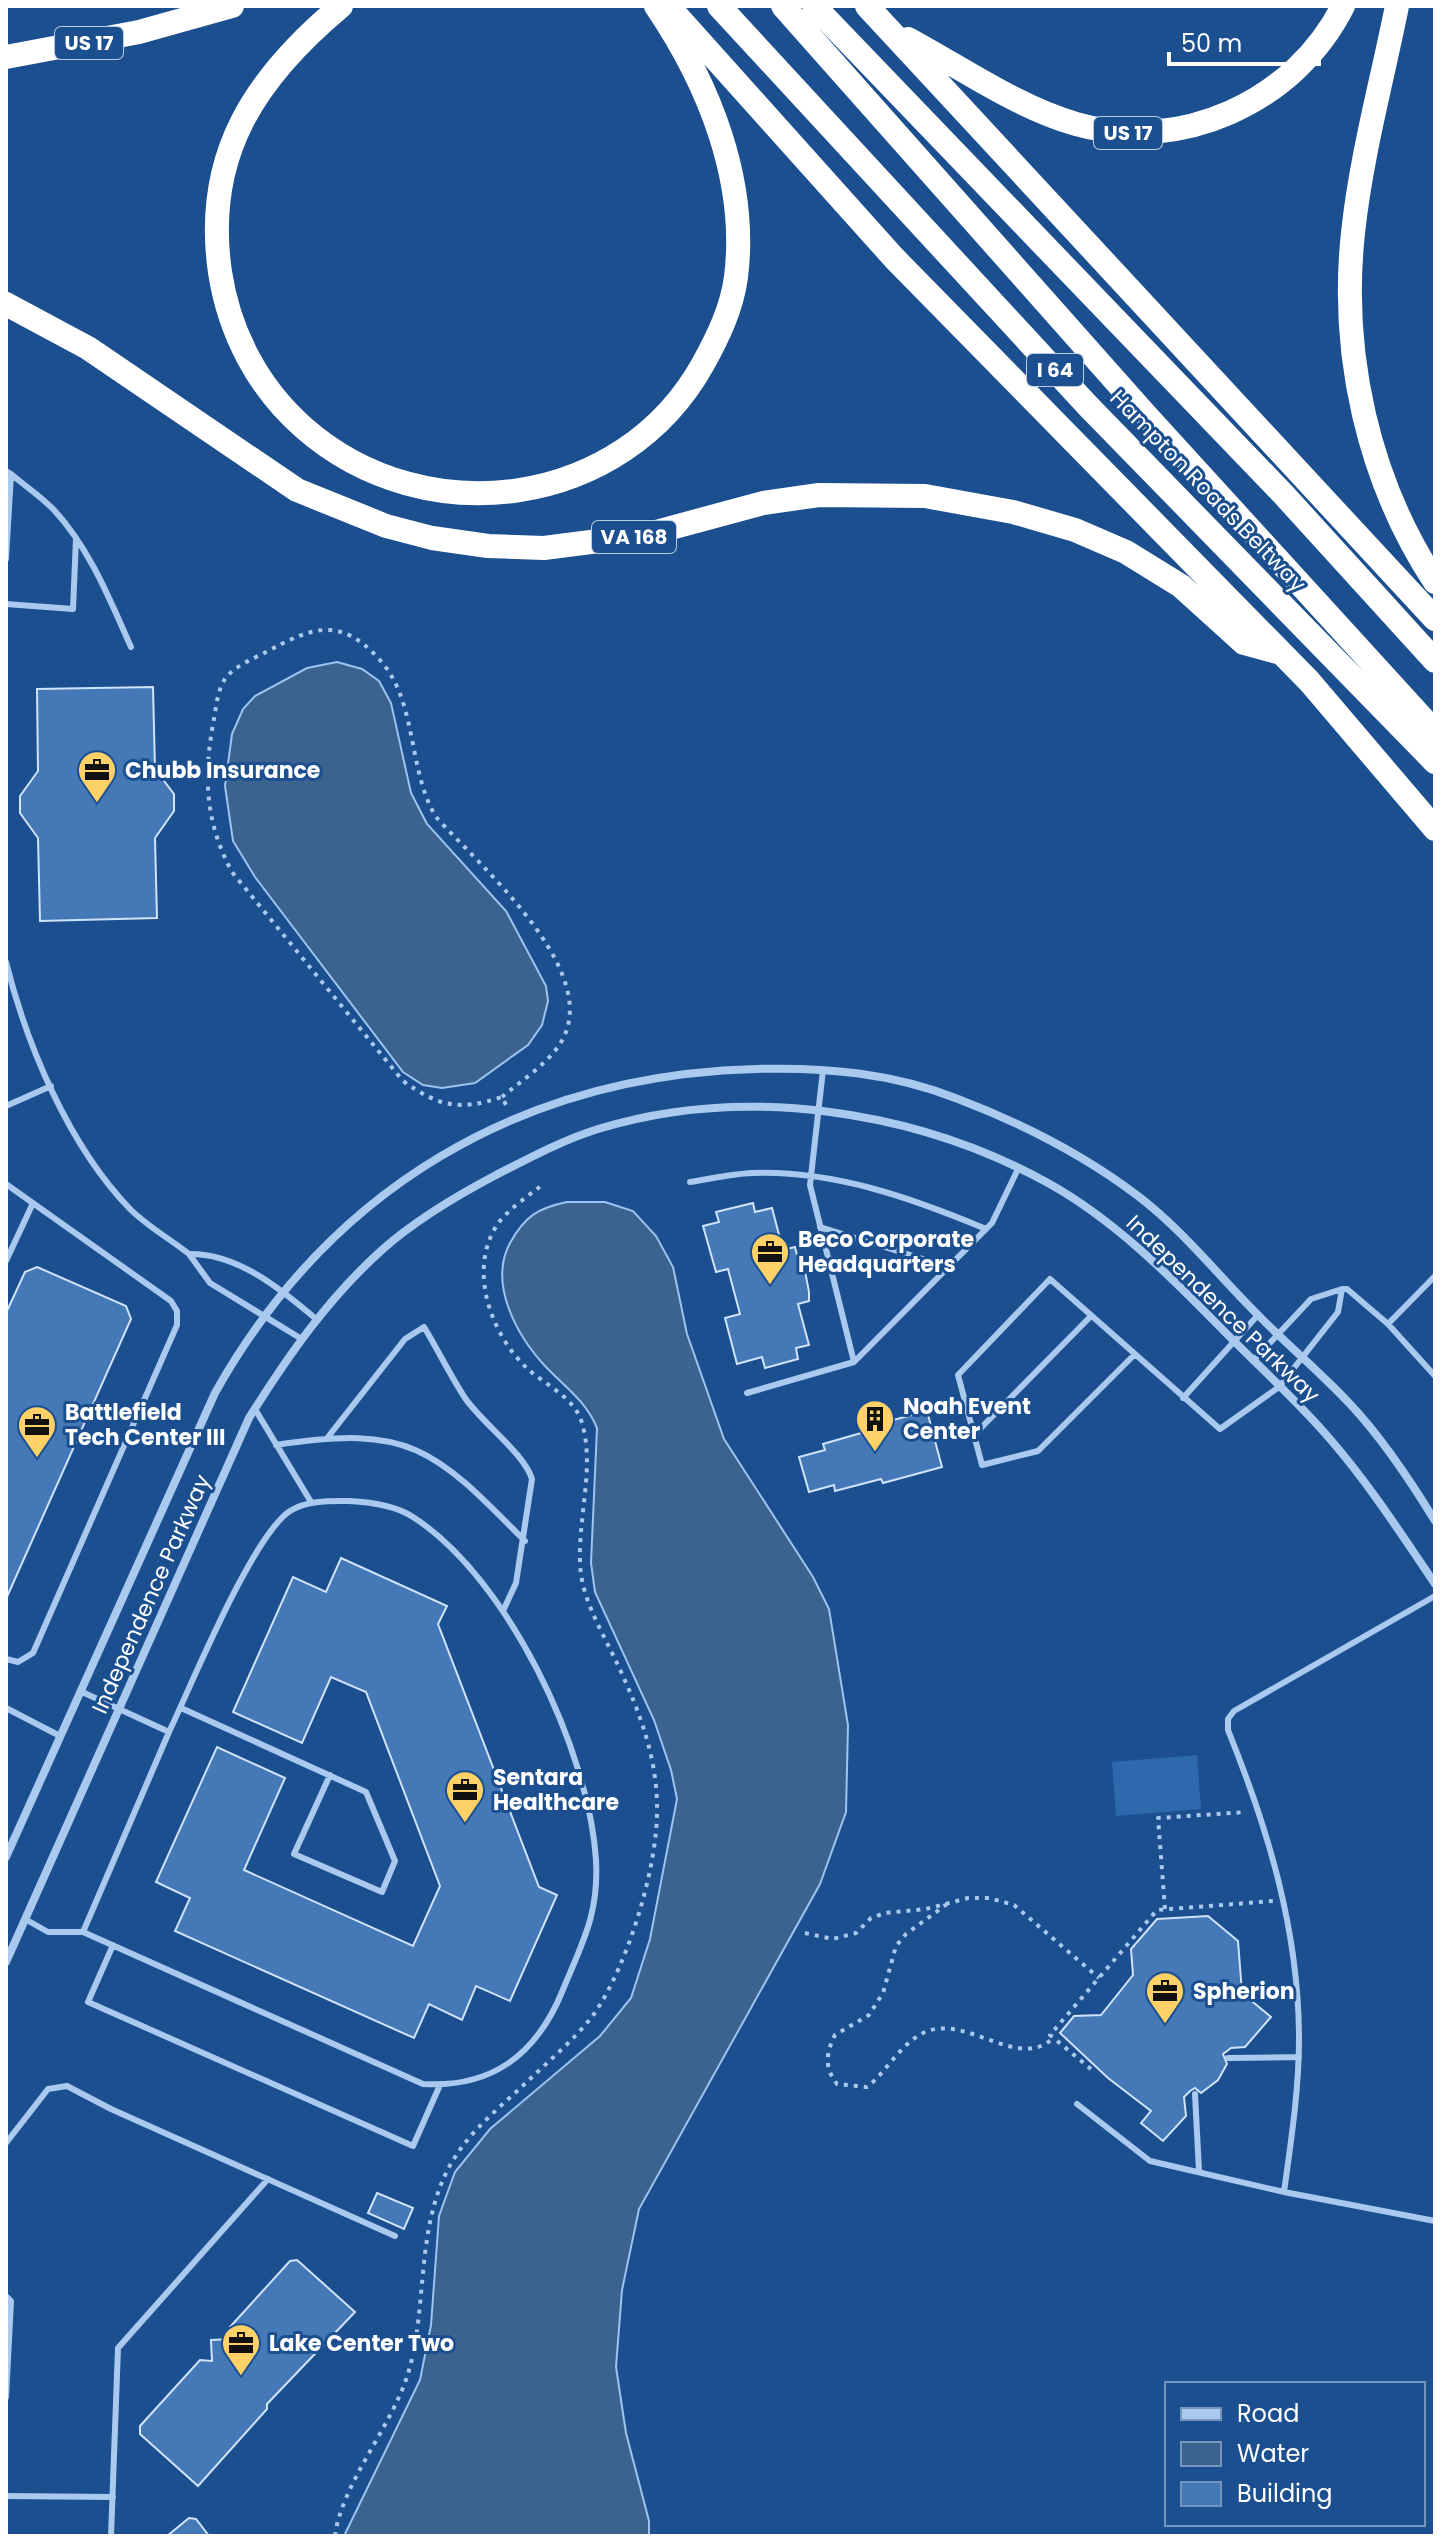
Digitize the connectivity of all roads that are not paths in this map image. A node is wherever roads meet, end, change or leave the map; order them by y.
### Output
1 (232, 6) edge
2 (341, 6) edge
3 (656, 6) edge
4 (669, 6) edge
5 (719, 6) edge
6 (783, 6) edge
7 (814, 6) edge
8 (867, 6) edge
9 (1343, 6) edge
10 (1397, 6) edge
11 (171, 23) junction
12 (888, 28) junction
13 (6, 45) edge
14 (6, 57) edge
15 (6, 304) edge
16 (8, 473) edge
17 (76, 539) junction
18 (6, 559) edge
19 (1435, 582) edge
20 (6, 604) edge
21 (1435, 619) edge
22 (131, 647) dead end
23 (1281, 653) junction
24 (1435, 661) edge
25 (1435, 732) edge
26 (1435, 762) edge
27 (1435, 829) edge
28 (6, 962) edge
29 (823, 1070) junction
30 (51, 1086) junction
31 (6, 1106) edge
32 (817, 1113) junction
33 (1018, 1169) junction
34 (811, 1177) junction
35 (690, 1182) dead end
36 (6, 1184) edge
37 (33, 1203) junction
38 (820, 1227) junction
39 (986, 1229) junction
40 (189, 1254) junction
41 (6, 1261) edge
42 (949, 1267) junction
43 (1435, 1276) edge
44 (1342, 1289) junction
45 (282, 1290) junction
46 (263, 1315) junction
47 (1258, 1315) junction
48 (1091, 1316) junction
49 (316, 1319) junction
50 (1388, 1324) junction
51 (1277, 1333) junction
52 (300, 1338) junction
53 (1234, 1341) junction
54 (1134, 1355) junction
55 (1302, 1358) junction
56 (1253, 1361) junction
57 (854, 1362) junction
58 (1433, 1370) edge
59 (1279, 1387) junction
60 (747, 1393) dead end
61 (1183, 1398) junction
62 (255, 1409) junction
63 (974, 1435) junction
64 (328, 1437) junction
65 (276, 1445) junction
66 (311, 1502) junction
67 (1435, 1521) edge
68 (525, 1541) junction
69 (1435, 1584) edge
70 (1435, 1596) edge
71 (503, 1611) junction
72 (6, 1660) edge
73 (80, 1691) junction
74 (6, 1708) edge
75 (181, 1708) junction
76 (120, 1709) junction
77 (169, 1732) junction
78 (60, 1736) junction
79 (330, 1775) junction
80 (6, 1857) edge
81 (25, 1919) junction
82 (83, 1932) junction
83 (113, 1945) junction
84 (6, 1962) edge
85 (1299, 2057) junction
86 (1228, 2058) dead end
87 (440, 2085) junction
88 (1195, 2094) dead end
89 (1077, 2104) dead end
90 (6, 2143) edge
91 (1199, 2171) junction
92 (268, 2179) junction
93 (1284, 2192) junction
94 (1435, 2221) edge
95 (395, 2236) dead end
96 (6, 2296) edge
97 (6, 2397) edge
98 (6, 2496) edge
99 (113, 2497) junction
100 (111, 2536) edge

1 - 11 highway, US 17
2 - 3 highway
4 - 23 highway
5 - 26 highway, Hampton Roads Beltway / I 64
6 - 25 highway
7 - 24 highway
8 - 12 highway
9 - 12 highway, US 17
10 - 19 highway
11 - 13 highway
11 - 14 highway, US 17
12 - 21 highway
15 - 23 highway, VA 168
16 - 17 lane
16 - 18 lane
17 - 20 lane
17 - 22 lane
23 - 27 highway
28 - 30 lane
29 - 32 lane
29 - 45 street, Independence Parkway
29 - 47 street, Independence Parkway
30 - 31 lane
30 - 40 lane
32 - 33 street, Independence Parkway
32 - 34 lane
32 - 49 street, Independence Parkway
33 - 39 lane
33 - 53 street, Independence Parkway
34 - 35 lane
34 - 38 lane
34 - 39 lane
36 - 37 lane
37 - 41 lane
37 - 72 lane
38 - 42 lane
38 - 57 lane
39 - 42 lane
40 - 45 lane
40 - 46 lane
42 - 57 lane
43 - 50 lane
44 - 50 lane
44 - 51 lane
44 - 55 lane
45 - 46 street, Independence Parkway
45 - 49 lane
46 - 52 lane
46 - 73 street, Independence Parkway
47 - 51 street, Independence Parkway
47 - 53 lane
48 - 54 lane
48 - 63 lane
48 - 63 lane
49 - 52 street, Independence Parkway
50 - 58 lane
51 - 55 street, Independence Parkway
51 - 56 lane
52 - 62 street, Independence Parkway
53 - 56 street, Independence Parkway
53 - 61 lane
54 - 61 lane
54 - 63 lane
55 - 59 lane
55 - 67 street, Independence Parkway
56 - 59 street, Independence Parkway
57 - 60 lane
59 - 61 lane
59 - 69 street, Independence Parkway
62 - 65 lane
62 - 76 street, Independence Parkway
64 - 65 lane
64 - 68 lane
64 - 68 lane
65 - 66 lane
66 - 71 lane
66 - 75 lane
68 - 71 lane
70 - 85 lane
71 - 87 lane
73 - 76 lane
73 - 78 street, Independence Parkway
74 - 78 lane
75 - 77 lane
75 - 79 lane
76 - 77 lane
76 - 81 street, Independence Parkway
77 - 82 lane
78 - 80 street, Independence Parkway
79 - 79 lane
81 - 82 lane
81 - 84 street, Independence Parkway
82 - 83 lane
83 - 87 lane
83 - 87 lane
85 - 86 lane
85 - 93 lane
88 - 91 lane
89 - 91 lane
90 - 92 lane
91 - 93 lane
92 - 95 lane
92 - 99 lane
93 - 94 lane
96 - 97 lane
98 - 99 lane
99 - 100 lane

